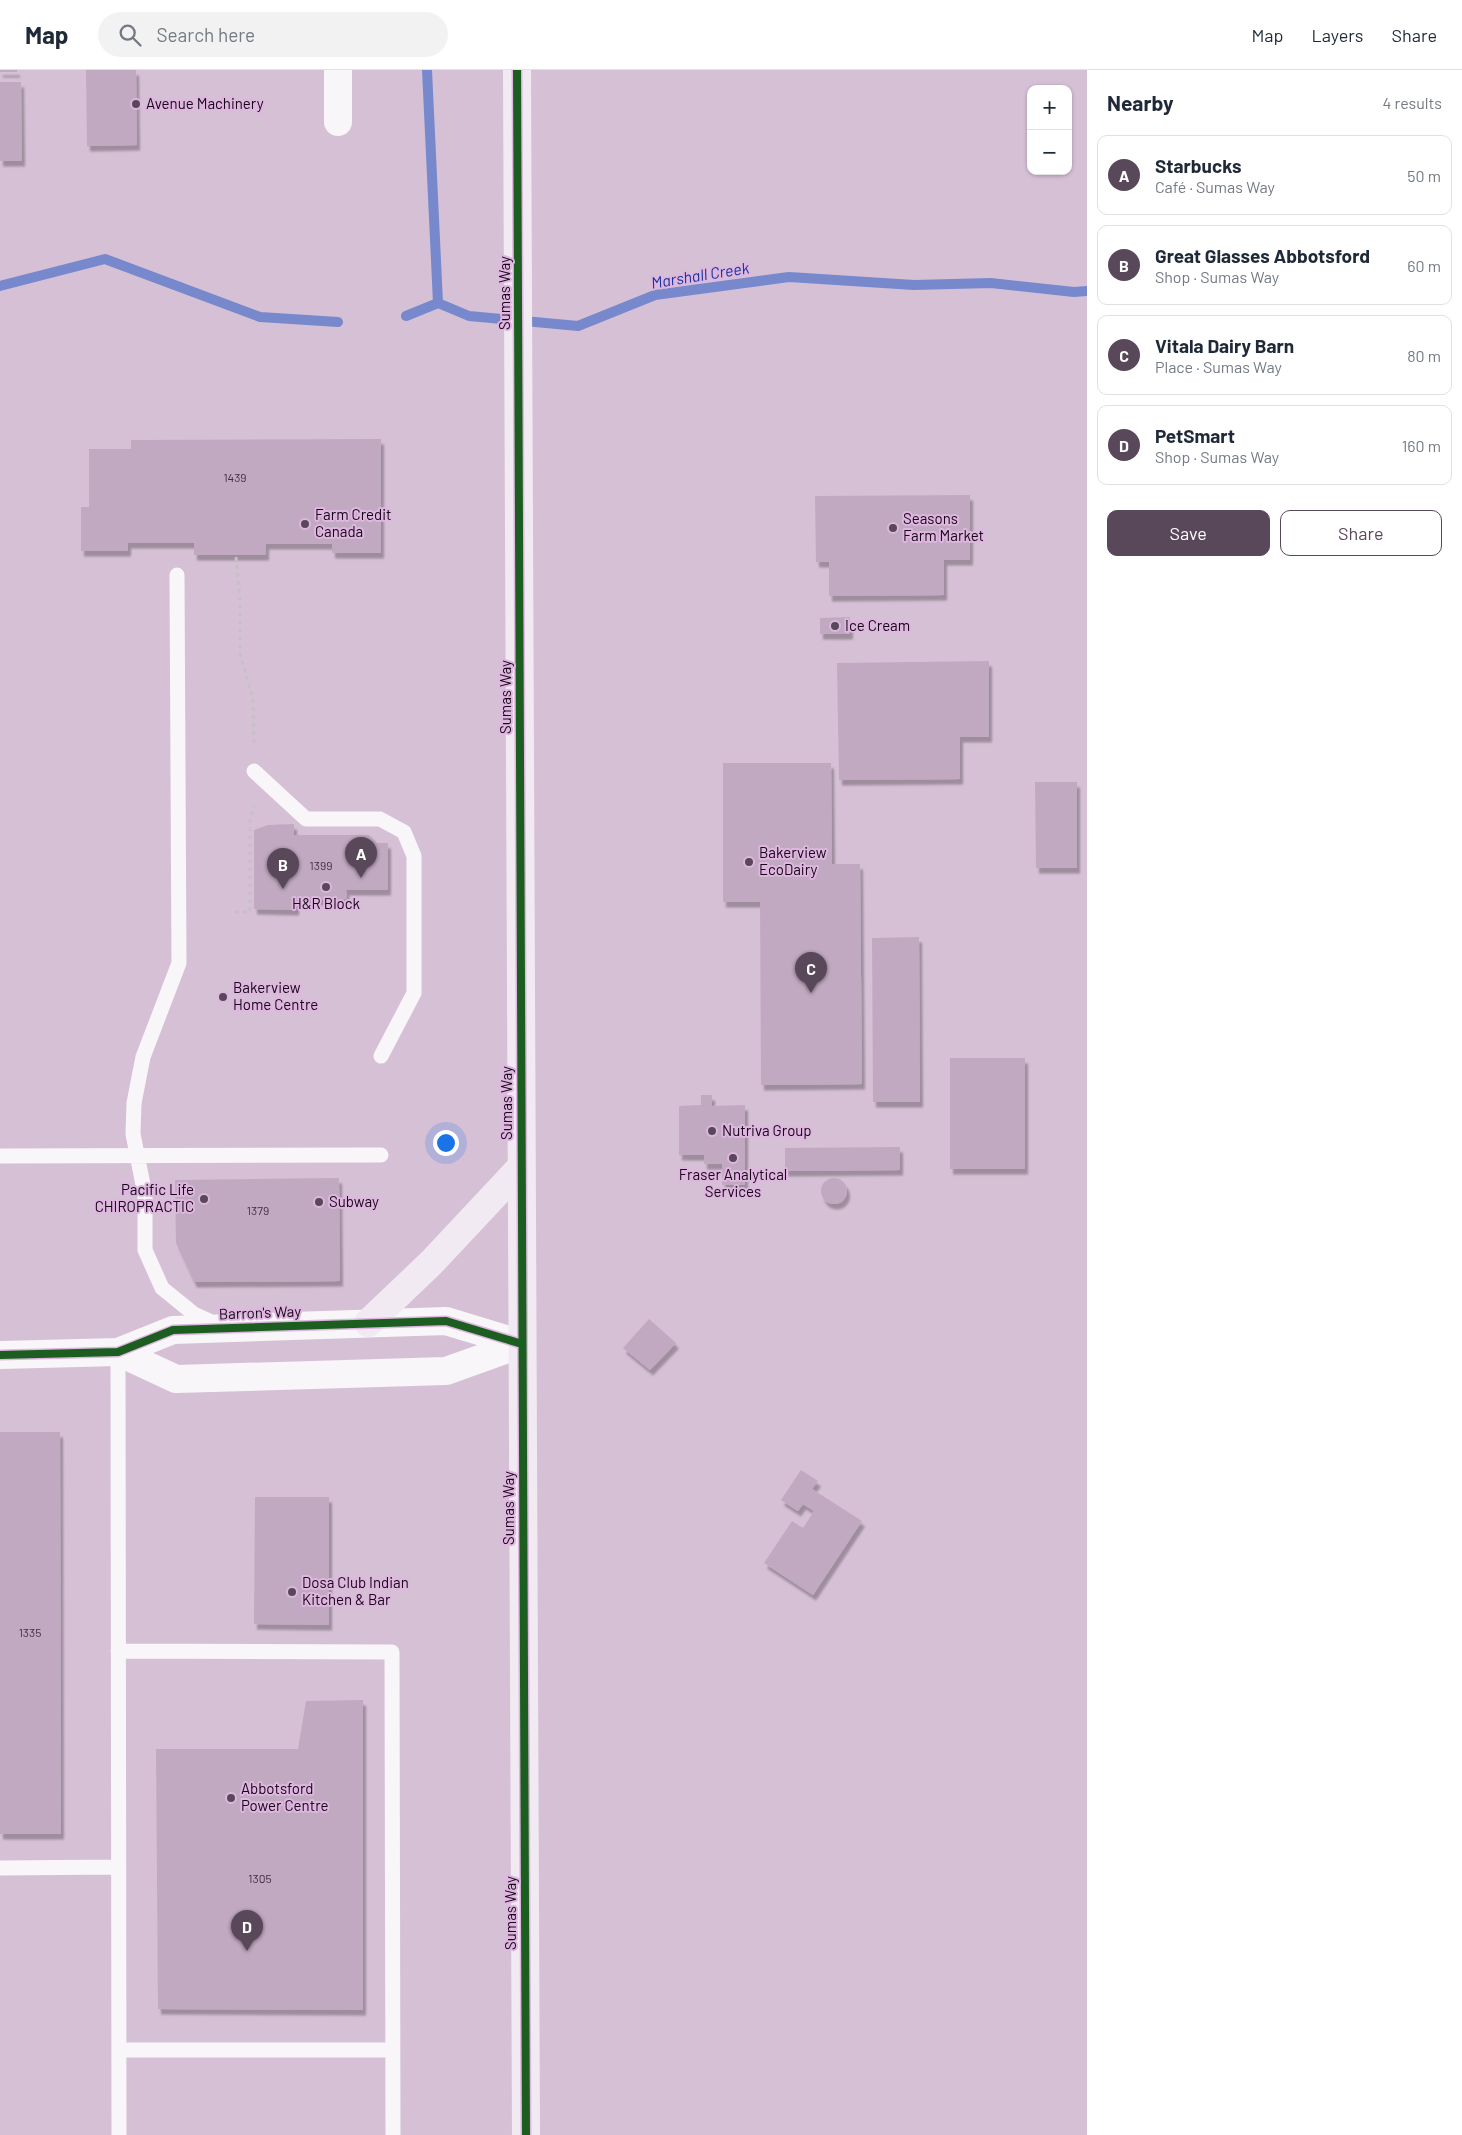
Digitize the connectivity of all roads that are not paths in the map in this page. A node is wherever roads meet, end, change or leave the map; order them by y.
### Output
1 (338, 70) edge
2 (517, 70) edge
3 (338, 122) dead end
4 (176, 575) dead end
5 (254, 771) road end
6 (381, 1056) dead end
7 (136, 1155) junction
8 (381, 1155) dead end
9 (0, 1156) edge
10 (522, 1167) junction
11 (368, 1323) junction
12 (227, 1328) junction
13 (522, 1344) junction
14 (118, 1352) junction
15 (0, 1355) edge
16 (118, 1651) junction
17 (0, 1868) edge
18 (118, 1868) junction
19 (119, 2050) junction
20 (393, 2050) junction
21 (119, 2135) edge
22 (393, 2135) edge
23 (526, 2135) edge

1 - 3 street
2 - 10 highway, Sumas Way
4 - 7 lane
5 - 6 lane
7 - 8 lane
7 - 9 lane
7 - 12 lane
10 - 11 highway
10 - 13 highway, Sumas Way
11 - 12 street, Barron's Way
11 - 13 street, Barron's Way
12 - 14 street, Barron's Way
13 - 14 street, Barron's Way
13 - 23 highway, Sumas Way
14 - 15 street, Barron's Way
14 - 16 lane
16 - 18 lane
16 - 20 lane
17 - 18 lane
18 - 19 lane
19 - 20 lane
19 - 21 lane
20 - 22 lane

